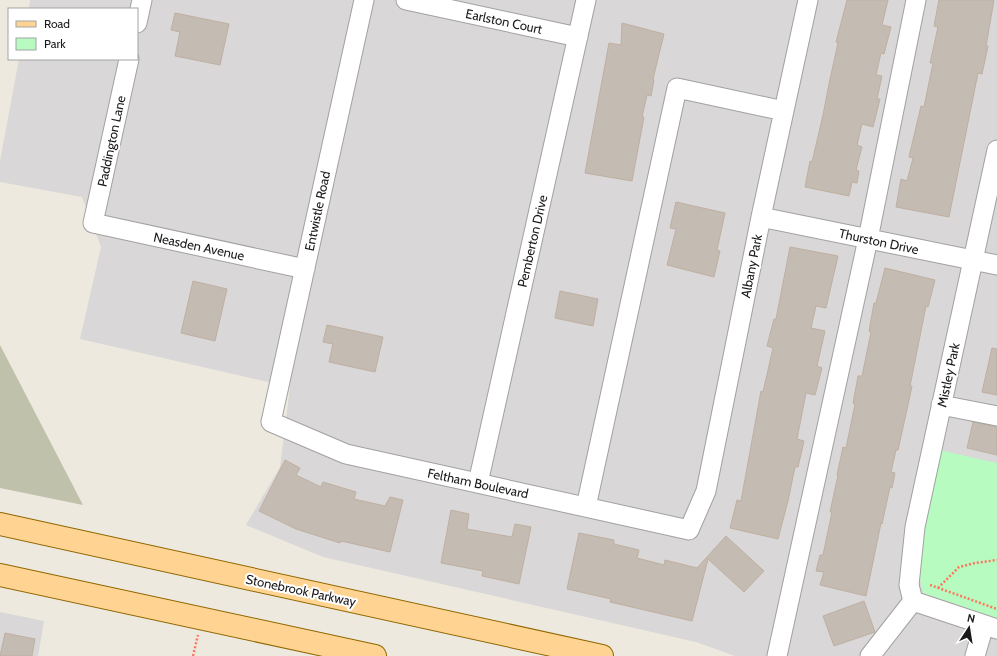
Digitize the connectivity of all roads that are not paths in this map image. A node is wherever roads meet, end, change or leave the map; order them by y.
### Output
1 (142, 0) edge
2 (364, 0) edge
3 (406, 0) edge
4 (586, 0) edge
5 (808, 0) edge
6 (916, 0) edge
7 (138, 18) edge
8 (578, 37) junction
9 (129, 60) edge
10 (784, 111) junction
11 (997, 150) edge
12 (761, 217) junction
13 (93, 224) joint
14 (868, 239) junction
15 (972, 260) junction
16 (997, 265) edge
17 (305, 269) junction
18 (941, 405) junction
19 (997, 416) edge
20 (271, 422) joint
21 (478, 483) junction
22 (586, 507) junction
23 (0, 524) edge
24 (689, 530) joint
25 (0, 575) edge
26 (913, 601) junction
27 (990, 627) edge
28 (375, 656) edge
29 (602, 656) edge
30 (777, 656) edge
31 (870, 656) edge
32 (975, 656) edge

1 - 7 street
2 - 17 street, Entwistle Road
3 - 8 street, Earlston Court
4 - 8 street, Pemberton Drive
5 - 10 street, Albany Park
6 - 14 street
8 - 21 street, Pemberton Drive
9 - 13 street, Paddington Lane
10 - 12 street, Albany Park
10 - 22 street
11 - 15 street, Mistley Park
12 - 14 street, Thurston Drive
12 - 24 street, Albany Park
13 - 17 street, Neasden Avenue
14 - 15 street, Thurston Drive
14 - 30 street
15 - 16 street, Thurston Drive
15 - 18 street, Mistley Park
17 - 20 street, Entwistle Road
18 - 19 street
18 - 26 street, Mistley Park
20 - 21 street, Feltham Boulevard
21 - 22 street, Feltham Boulevard
22 - 24 street, Feltham Boulevard
23 - 29 main road, Stonebrook Parkway
25 - 28 main road
26 - 27 street
26 - 31 street
27 - 32 street

